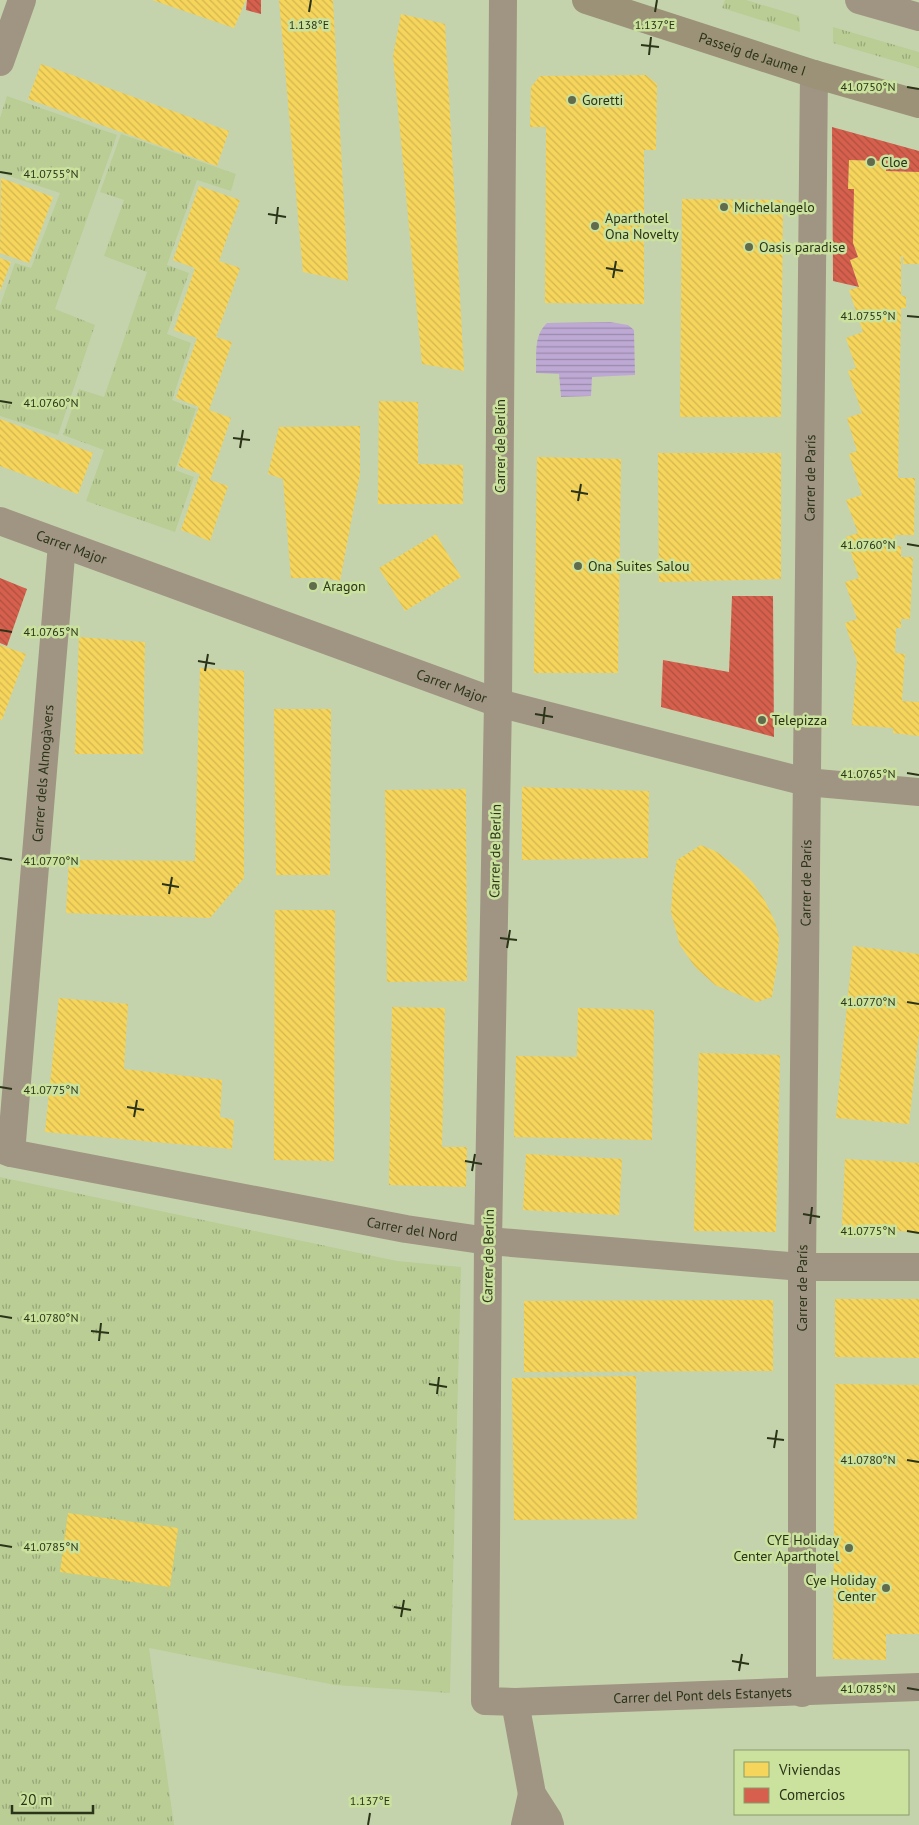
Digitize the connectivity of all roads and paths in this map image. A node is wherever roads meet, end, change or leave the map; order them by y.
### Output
1 (22, 0) edge
2 (503, 0) edge
3 (586, 0) edge
4 (859, 0) edge
5 (919, 17) edge
6 (0, 62) edge
7 (814, 74) junction
8 (919, 104) edge
9 (0, 521) edge
10 (62, 544) junction
11 (498, 703) junction
12 (806, 782) junction
13 (919, 792) edge
14 (6, 1151) edge
15 (488, 1241) junction
16 (802, 1267) junction
17 (919, 1267) edge
18 (919, 1687) edge
19 (802, 1692) junction
20 (485, 1701) joint
21 (515, 1702) junction
22 (532, 1794) junction
23 (525, 1825) edge
24 (550, 1825) edge

1 - 6 street
2 - 11 street, Carrer de Berlín
3 - 7 street, Passeig de Jaume I
4 - 5 street
7 - 8 street, Passeig de Jaume I
7 - 12 street, Carrer de París
9 - 10 street, Carrer Major
10 - 11 street, Carrer Major
10 - 14 street, Carrer dels Almogàvers
11 - 12 street, Carrer Major
11 - 15 street, Carrer de Berlín
12 - 13 street, Carrer Major
12 - 16 street, Carrer de París
14 - 15 street, Carrer del Nord
15 - 16 street, Carrer del Nord
15 - 20 street, Carrer de Berlín
16 - 17 street, Carrer del Nord
16 - 19 street, Carrer de París
18 - 19 street, Carrer del Pont dels Estanyets
19 - 21 street, Carrer del Pont dels Estanyets
20 - 21 street, Carrer del Pont dels Estanyets
21 - 22 street
22 - 23 street
22 - 24 street

